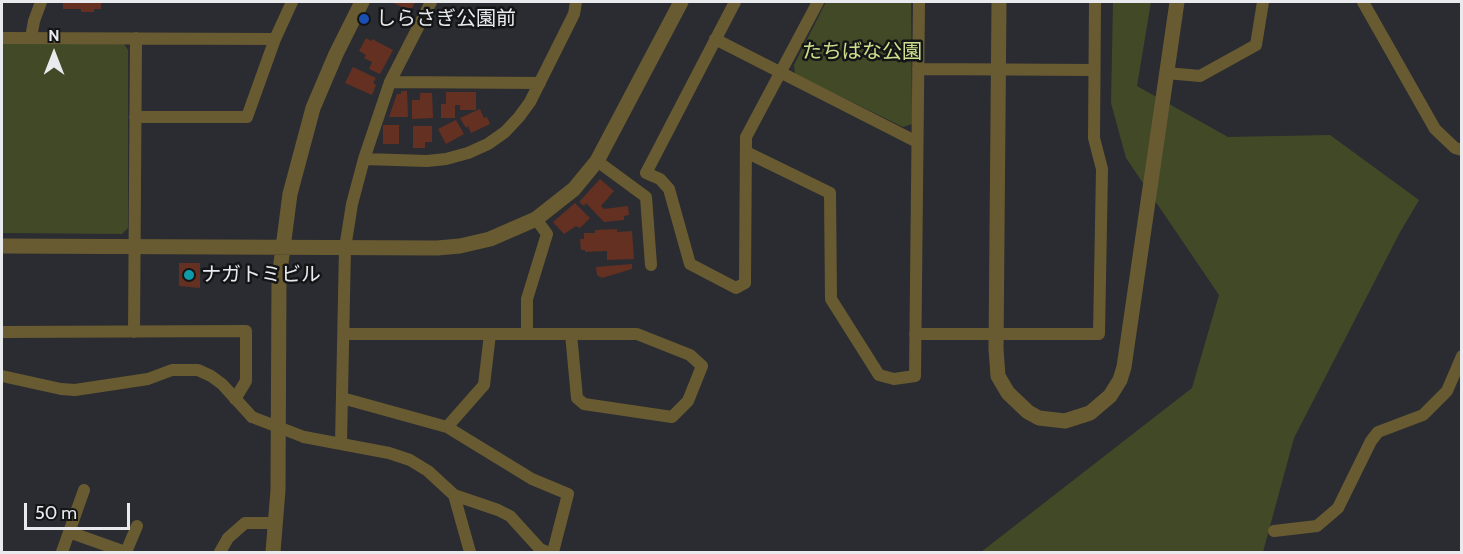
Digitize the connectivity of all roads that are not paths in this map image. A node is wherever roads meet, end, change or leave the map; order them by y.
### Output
1 (41, 2) edge
2 (292, 2) edge
3 (362, 2) edge
4 (430, 2) edge
5 (576, 2) edge
6 (681, 2) edge
7 (735, 2) edge
8 (818, 2) edge
9 (919, 2) edge
10 (999, 2) edge
11 (1095, 2) edge
12 (1177, 2) edge
13 (1263, 2) edge
14 (1363, 2) edge
15 (2, 38) edge
16 (31, 38) junction
17 (136, 39) junction
18 (274, 39) junction
19 (715, 39) junction
20 (918, 69) junction
21 (999, 69) junction
22 (1094, 70) junction
23 (780, 73) junction
24 (1166, 73) junction
25 (390, 82) junction
26 (540, 83) junction
27 (135, 117) junction
28 (917, 142) junction
29 (1461, 150) edge
30 (746, 152) junction
31 (364, 159) junction
32 (597, 162) junction
33 (536, 219) junction
34 (2, 246) edge
35 (135, 247) junction
36 (282, 248) junction
37 (345, 248) junction
38 (651, 265) dead end
39 (2, 332) edge
40 (134, 332) junction
41 (344, 334) junction
42 (490, 334) junction
43 (526, 334) junction
44 (571, 334) junction
45 (915, 334) junction
46 (996, 334) junction
47 (1461, 356) edge
48 (2, 376) edge
49 (342, 398) junction
50 (235, 399) junction
51 (447, 427) junction
52 (341, 443) junction
53 (84, 490) dead end
54 (454, 495) junction
55 (276, 523) junction
56 (137, 526) dead end
57 (1274, 531) dead end
58 (69, 532) junction
59 (62, 552) edge
60 (125, 552) edge
61 (220, 552) edge
62 (273, 552) edge
63 (470, 552) edge
64 (547, 552) edge
65 (554, 552) edge

1 - 16 street
2 - 18 street
3 - 36 street
4 - 25 street
5 - 26 street
6 - 32 street
7 - 19 street
8 - 23 street
9 - 20 street
10 - 21 street
11 - 22 street
12 - 24 street
13 - 24 street
14 - 29 street
15 - 16 street
16 - 17 street
17 - 18 street
17 - 27 street
18 - 27 street
19 - 23 street
19 - 30 street
20 - 21 street
20 - 28 street
21 - 22 street
21 - 46 street
22 - 46 street
23 - 28 street
23 - 30 street
24 - 46 street
25 - 26 street
25 - 31 street
26 - 31 street
27 - 35 street
28 - 45 street
30 - 45 street
31 - 37 street
32 - 33 street
32 - 38 street
33 - 37 street
33 - 43 street
34 - 35 street
35 - 36 street
35 - 40 street
36 - 37 street
36 - 55 street
37 - 41 street
39 - 40 street
40 - 50 street
41 - 42 street
41 - 49 street
42 - 43 street
42 - 51 street
43 - 44 street
44 - 44 street
45 - 46 street
47 - 57 street
48 - 50 street
49 - 51 street
49 - 52 street
50 - 52 street, bridge
51 - 65 street
52 - 54 street
53 - 58 street
54 - 63 street
54 - 64 street
55 - 61 street
55 - 62 street
56 - 60 street
58 - 59 street
58 - 60 street

